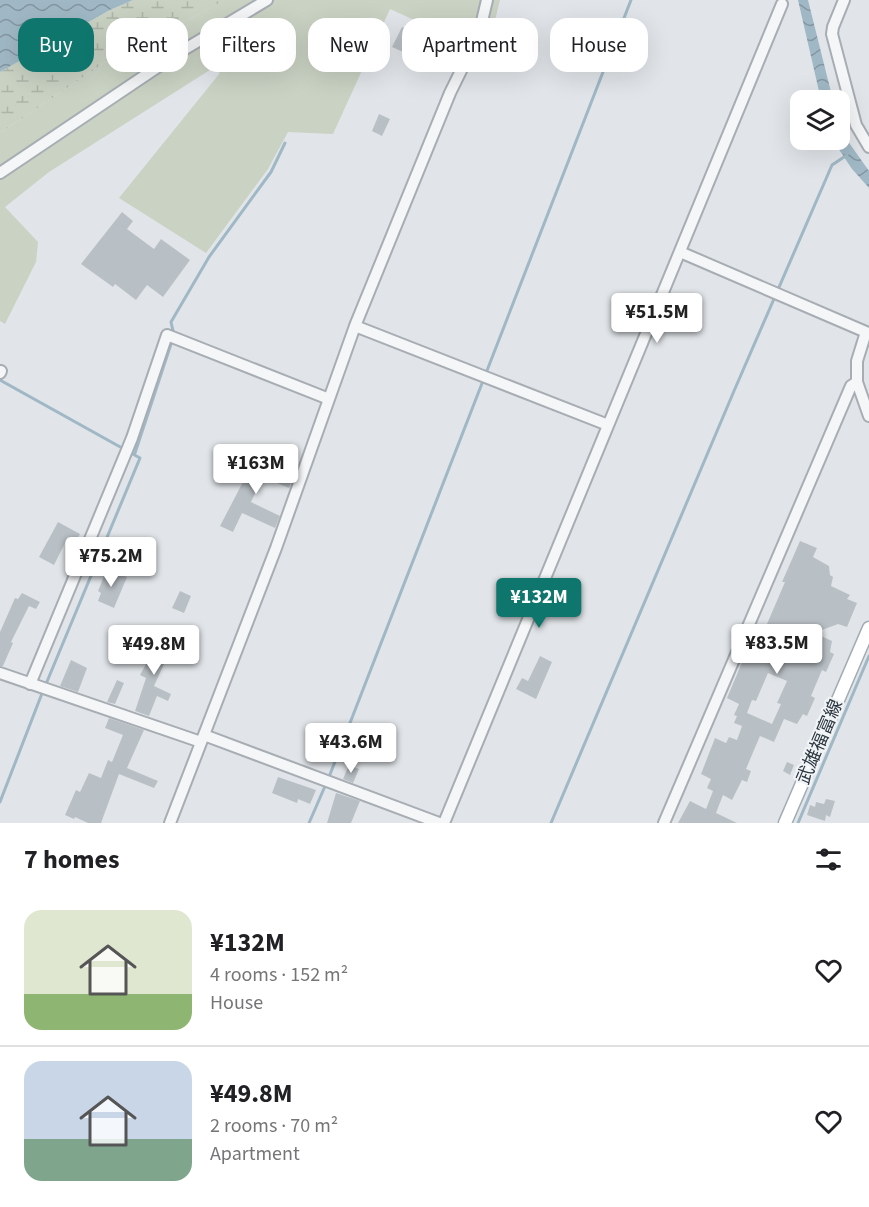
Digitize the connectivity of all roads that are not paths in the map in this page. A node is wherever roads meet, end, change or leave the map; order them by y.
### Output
1 (267, 0) edge
2 (487, 0) edge
3 (844, 0) edge
4 (782, 4) dead end
5 (869, 147) edge
6 (0, 173) edge
7 (680, 252) junction
8 (356, 326) junction
9 (856, 382) junction
10 (329, 399) junction
11 (869, 416) edge
12 (608, 425) junction
13 (869, 628) edge
14 (0, 673) edge
15 (30, 684) junction
16 (202, 738) junction
17 (170, 823) edge
18 (440, 823) edge
19 (444, 823) edge
20 (664, 823) edge
21 (785, 823) edge

1 - 6 street
2 - 8 street
3 - 5 street
4 - 7 street
7 - 9 street
7 - 12 street
8 - 10 street
8 - 12 street
9 - 11 street
9 - 20 street
10 - 15 street
10 - 16 street
12 - 19 street
13 - 21 main road, 武雄福富線
14 - 15 street
15 - 16 street
16 - 17 street
16 - 18 street

